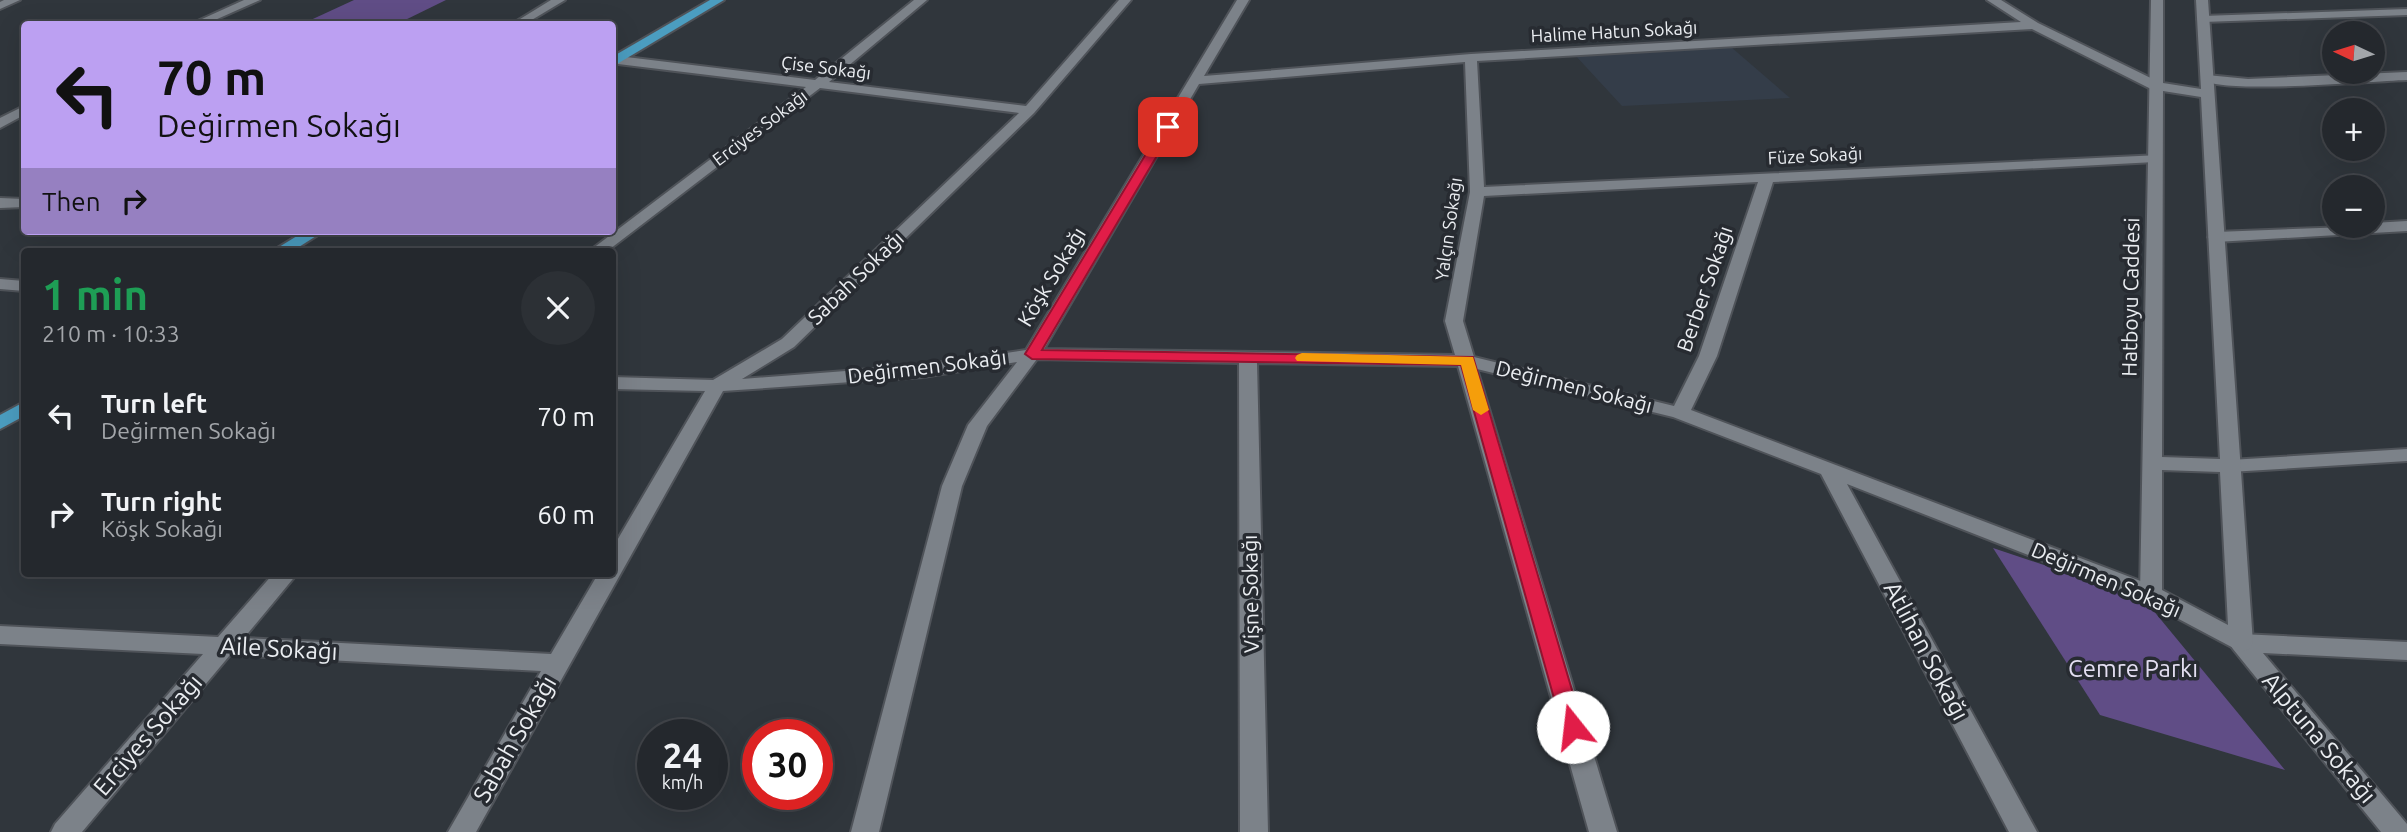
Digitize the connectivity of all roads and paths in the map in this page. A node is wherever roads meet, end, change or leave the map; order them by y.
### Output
1 (14, 0) edge
2 (254, 0) edge
3 (559, 0) edge
4 (718, 0) edge
5 (921, 0) edge
6 (1125, 0) edge
7 (1243, 0) edge
8 (1993, 0) edge
9 (2157, 0) edge
10 (2202, 0) edge
11 (0, 6) edge
12 (2407, 12) edge
13 (2203, 19) junction
14 (204, 21) edge
15 (523, 21) edge
16 (2034, 24) junction
17 (1471, 58) junction
18 (616, 60) edge
19 (616, 61) edge
20 (2407, 76) edge
21 (1195, 81) junction
22 (818, 84) junction
23 (2156, 86) junction
24 (2207, 86) junction
25 (1029, 110) junction
26 (21, 112) edge
27 (0, 124) edge
28 (2155, 158) junction
29 (1767, 177) junction
30 (1477, 192) junction
31 (0, 203) edge
32 (21, 204) edge
33 (2407, 226) edge
34 (309, 235) edge
35 (2216, 237) junction
36 (286, 248) edge
37 (601, 248) edge
38 (0, 284) edge
39 (21, 286) edge
40 (1032, 354) junction
41 (1248, 357) junction
42 (1467, 361) junction
43 (616, 383) edge
44 (717, 386) junction
45 (21, 410) edge
46 (1680, 413) junction
47 (0, 423) edge
48 (2407, 455) edge
49 (2152, 463) junction
50 (2231, 466) junction
51 (1829, 471) junction
52 (616, 562) edge
53 (283, 577) edge
54 (607, 577) edge
55 (2151, 594) junction
56 (0, 635) edge
57 (2241, 643) junction
58 (224, 647) junction
59 (2407, 651) edge
60 (558, 663) junction
61 (65, 832) edge
62 (462, 832) edge
63 (865, 832) edge
64 (1254, 832) edge
65 (1603, 832) edge
66 (2023, 832) edge
67 (2398, 832) edge

1 - 11 street
2 - 14 street
3 - 15 street
4 - 18 main road
5 - 22 street, Erciyes Sokağı
6 - 25 street, Sabah Sokağı
7 - 21 street, Köşk Sokağı
8 - 16 street
9 - 23 street, Hatboyu Caddesi
10 - 13 street
12 - 13 street
13 - 24 street
16 - 17 street, Halime Hatun Sokağı
16 - 23 street
17 - 21 street, Halime Hatun Sokağı
17 - 30 street, Yalçın Sokağı
19 - 22 street, Çise Sokağı
20 - 24 street
21 - 40 street, Köşk Sokağı
22 - 25 street, Çise Sokağı
22 - 37 street, Erciyes Sokağı
23 - 24 street
23 - 28 street, Hatboyu Caddesi
24 - 35 street
25 - 44 street, Sabah Sokağı
26 - 27 street
28 - 29 street, Füze Sokağı
28 - 49 street, Hatboyu Caddesi
29 - 30 street, Füze Sokağı
29 - 46 street, Berber Sokağı
30 - 42 street, Yalçın Sokağı
31 - 32 street
33 - 35 street
34 - 36 main road
35 - 50 street
38 - 39 street
40 - 41 street, Değirmen Sokağı
40 - 44 street, Değirmen Sokağı
40 - 63 street, Köşk Sokağı
41 - 42 street, Değirmen Sokağı
41 - 64 street, Vişne Sokağı
42 - 46 street, Değirmen Sokağı
42 - 65 street, Yalçın Sokağı
43 - 44 street, Değirmen Sokağı
44 - 52 street, Sabah Sokağı
45 - 47 main road
46 - 51 street, Değirmen Sokağı
48 - 50 street
49 - 50 street
49 - 55 street, Hatboyu Caddesi
50 - 57 street
51 - 55 street, Değirmen Sokağı
51 - 66 street, Atlıhan Sokağı
53 - 58 street, Erciyes Sokağı
54 - 60 street, Sabah Sokağı
55 - 57 street, Değirmen Sokağı
56 - 58 street, Aile Sokağı
57 - 59 street, Değirmen Sokağı
57 - 67 street, Alptuna Sokağı
58 - 60 street, Aile Sokağı
58 - 61 street, Erciyes Sokağı
60 - 62 street, Sabah Sokağı

